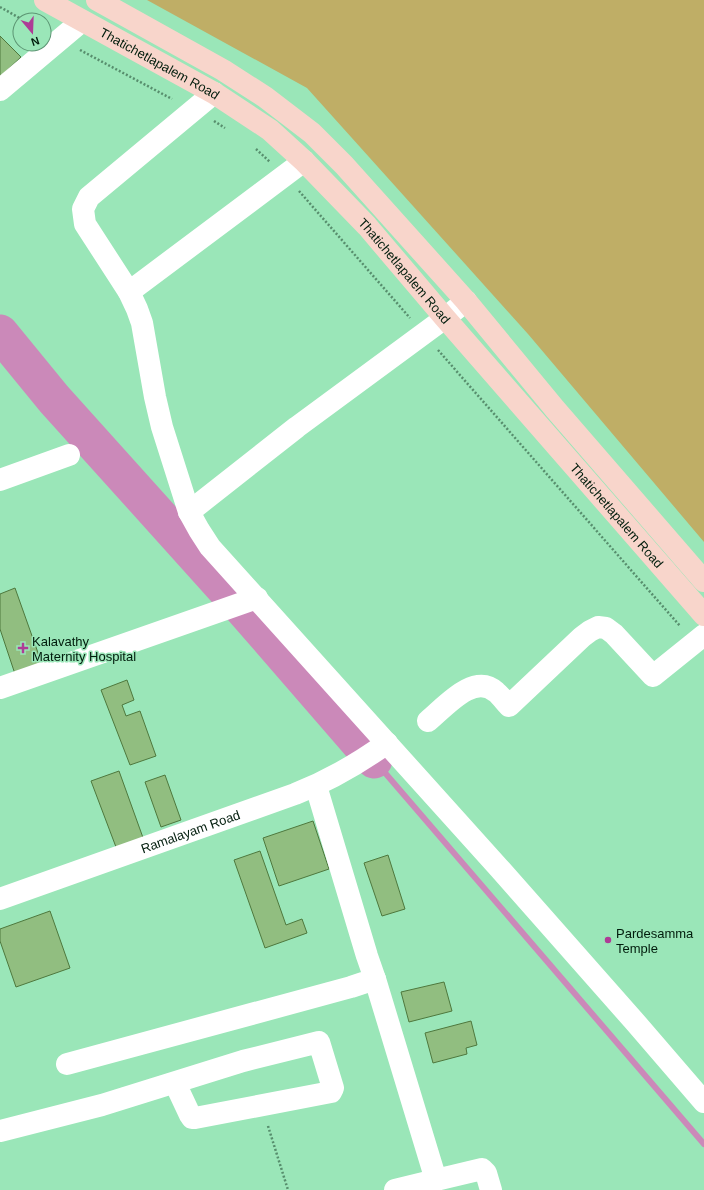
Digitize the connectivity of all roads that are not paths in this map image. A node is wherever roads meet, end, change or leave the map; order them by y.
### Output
1 (45, 0) edge
2 (101, 1) edge
3 (82, 21) junction
4 (0, 90) edge
5 (214, 93) junction
6 (304, 161) junction
7 (130, 292) junction
8 (466, 301) junction
9 (445, 318) junction
10 (69, 455) dead end
11 (0, 480) edge
12 (189, 512) junction
13 (704, 581) edge
14 (257, 598) junction
15 (704, 614) edge
16 (699, 639) edge
17 (0, 688) edge
18 (428, 721) dead end
19 (376, 751) junction
20 (316, 786) junction
21 (0, 899) edge
22 (375, 979) junction
23 (68, 1064) dead end
24 (175, 1083) junction
25 (704, 1102) edge
26 (0, 1131) edge
27 (436, 1180) junction
28 (395, 1190) edge
29 (491, 1190) edge

1 - 3 main road, Thatichetlapalem Road
2 - 8 main road, Thatichetlapalem Road
3 - 4 street
3 - 5 main road, Thatichetlapalem Road
5 - 6 main road, Thatichetlapalem Road
5 - 7 street
6 - 7 street
6 - 9 main road, Thatichetlapalem Road
7 - 12 street
8 - 9 street
8 - 13 main road, Thatichetlapalem Road
9 - 12 street
9 - 15 main road, Thatichetlapalem Road
10 - 11 street
12 - 14 street
14 - 17 street
14 - 19 street
16 - 18 street
19 - 20 street, Ramalayam Road
19 - 25 street
20 - 21 street, Ramalayam Road
20 - 22 street
22 - 23 street
22 - 27 street
24 - 24 street
24 - 26 street
27 - 28 street
27 - 29 street

